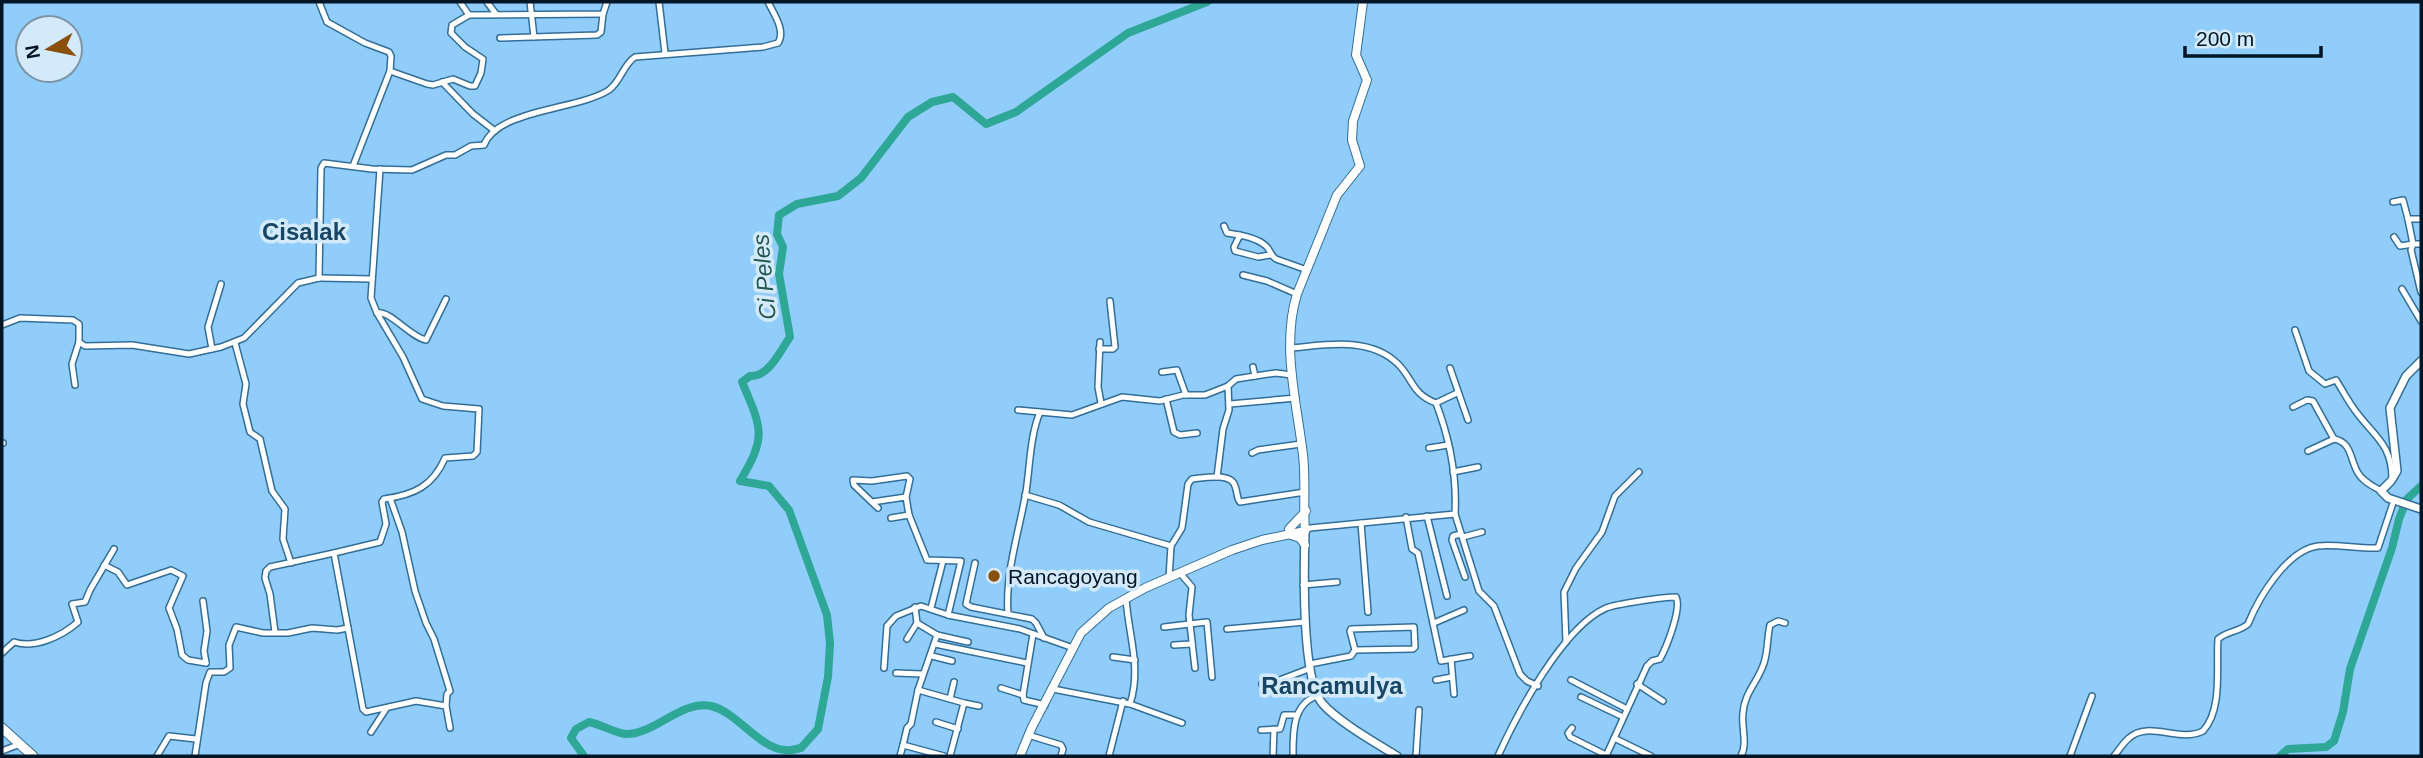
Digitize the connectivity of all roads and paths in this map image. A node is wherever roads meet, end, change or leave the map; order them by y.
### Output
1 (319, 2) edge
2 (460, 2) edge
3 (487, 2) edge
4 (530, 2) edge
5 (607, 2) edge
6 (659, 2) edge
7 (768, 2) edge
8 (1363, 2) edge
9 (496, 14) junction
10 (531, 14) junction
11 (603, 14) junction
12 (469, 15) junction
13 (500, 37) dead end
14 (534, 37) junction
15 (665, 54) junction
16 (390, 71) junction
17 (442, 82) junction
18 (495, 131) junction
19 (353, 166) junction
20 (380, 169) junction
21 (2393, 202) dead end
22 (2408, 219) junction
23 (2421, 219) edge
24 (1224, 226) dead end
25 (1240, 235) junction
26 (2394, 237) dead end
27 (2413, 244) junction
28 (2421, 244) edge
29 (1270, 255) junction
30 (1307, 270) junction
31 (1243, 275) dead end
32 (319, 278) junction
33 (372, 279) junction
34 (221, 284) dead end
35 (2402, 289) dead end
36 (2421, 293) edge
37 (1297, 294) junction
38 (446, 299) dead end
39 (1110, 300) dead end
40 (377, 313) junction
41 (2421, 321) edge
42 (2, 325) edge
43 (2295, 330) dead end
44 (79, 342) junction
45 (1100, 342) dead end
46 (235, 343) junction
47 (1291, 348) junction
48 (212, 349) junction
49 (1099, 349) junction
50 (2421, 361) edge
51 (1253, 367) dead end
52 (1450, 368) dead end
53 (1162, 372) dead end
54 (1292, 375) junction
55 (1255, 376) junction
56 (75, 385) dead end
57 (1228, 386) junction
58 (1458, 393) junction
59 (1186, 395) junction
60 (1296, 398) junction
61 (1166, 399) junction
62 (1436, 402) junction
63 (1101, 403) junction
64 (1230, 404) junction
65 (2293, 407) dead end
66 (1018, 410) dead end
67 (1040, 412) junction
68 (1468, 420) dead end
69 (1197, 433) dead end
70 (2334, 439) junction
71 (1301, 444) junction
72 (1448, 445) junction
73 (1429, 448) dead end
74 (2308, 451) dead end
75 (1252, 453) dead end
76 (1478, 467) dead end
77 (1453, 472) junction
78 (1639, 472) dead end
79 (1217, 477) junction
80 (2391, 481) junction
81 (2381, 491) junction
82 (1305, 492) junction
83 (1026, 495) junction
84 (906, 496) junction
85 (390, 498) junction
86 (2397, 501) junction
87 (872, 502) junction
88 (878, 508) dead end
89 (2418, 508) edge
90 (1306, 512) junction
91 (1455, 514) junction
92 (909, 515) junction
93 (1427, 516) junction
94 (1406, 517) junction
95 (891, 518) dead end
96 (1361, 523) junction
97 (1307, 528) junction
98 (1288, 532) junction
99 (1482, 532) dead end
100 (1462, 535) junction
101 (1305, 545) junction
102 (1171, 546) junction
103 (114, 549) dead end
104 (334, 553) junction
105 (943, 561) junction
106 (291, 563) junction
107 (975, 563) dead end
108 (104, 565) junction
109 (1180, 573) junction
110 (1465, 577) dead end
111 (1169, 578) junction
112 (1337, 582) dead end
113 (1303, 585) junction
114 (1447, 596) dead end
115 (1126, 598) junction
116 (203, 601) dead end
117 (915, 607) junction
118 (931, 608) junction
119 (1464, 610) dead end
120 (1368, 612) dead end
121 (1008, 614) junction
122 (948, 615) junction
123 (1305, 622) junction
124 (1785, 622) dead end
125 (917, 623) junction
126 (1434, 623) junction
127 (1190, 624) junction
128 (1164, 627) dead end
129 (348, 628) junction
130 (1227, 629) dead end
131 (275, 632) junction
132 (1033, 634) junction
133 (937, 635) junction
134 (1044, 638) junction
135 (907, 639) dead end
136 (968, 642) dead end
137 (1566, 642) junction
138 (935, 644) junction
139 (1192, 644) junction
140 (1174, 645) dead end
141 (1073, 648) junction
142 (1354, 650) junction
143 (2, 653) edge
144 (932, 656) junction
145 (1470, 656) dead end
146 (1113, 657) dead end
147 (1451, 659) junction
148 (1135, 660) junction
149 (952, 661) dead end
150 (206, 663) junction
151 (1027, 663) junction
152 (1311, 666) junction
153 (884, 668) dead end
154 (1195, 668) dead end
155 (209, 673) junction
156 (896, 673) dead end
157 (922, 674) junction
158 (1212, 677) dead end
159 (1452, 677) junction
160 (1436, 680) dead end
161 (1571, 680) dead end
162 (954, 681) dead end
163 (1262, 684) dead end
164 (1637, 684) junction
165 (1538, 686) junction
166 (1001, 688) dead end
167 (918, 690) junction
168 (1053, 690) junction
169 (1454, 694) dead end
170 (1023, 695) junction
171 (1317, 696) junction
172 (2092, 696) dead end
173 (1581, 698) dead end
174 (950, 699) junction
175 (1122, 701) junction
176 (1663, 701) dead end
177 (964, 703) junction
178 (1130, 704) junction
179 (1045, 705) junction
180 (446, 706) junction
181 (979, 706) dead end
182 (386, 709) junction
183 (1627, 709) junction
184 (1419, 710) dead end
185 (1297, 715) junction
186 (1623, 717) junction
187 (936, 722) dead end
188 (1182, 723) dead end
189 (2, 728) edge
190 (450, 728) dead end
191 (1572, 728) dead end
192 (958, 729) junction
193 (1273, 729) junction
194 (1261, 730) dead end
195 (371, 732) dead end
196 (1028, 735) junction
197 (1614, 738) junction
198 (196, 739) junction
199 (20, 744) junction
200 (902, 745) junction
201 (2, 751) edge
202 (915, 753) edge
203 (1386, 753) edge
204 (33, 756) edge
205 (157, 756) edge
206 (195, 756) edge
207 (900, 756) edge
208 (940, 756) edge
209 (950, 756) edge
210 (1020, 756) edge
211 (1061, 756) edge
212 (1110, 756) edge
213 (1273, 756) edge
214 (1293, 756) edge
215 (1397, 756) edge
216 (1416, 756) edge
217 (1498, 756) edge
218 (1606, 756) edge
219 (1651, 756) edge
220 (1741, 756) edge
221 (2070, 756) edge
222 (2115, 756) edge

1 - 16 street
2 - 12 street
3 - 9 street
4 - 10 street
5 - 11 street
6 - 15 street
7 - 15 street
8 - 30 main road
9 - 10 street
9 - 12 street
10 - 11 street
10 - 14 street
11 - 14 street
12 - 17 street
13 - 14 street
15 - 18 street
16 - 17 street
16 - 19 street
17 - 18 street
18 - 20 street
19 - 20 street
19 - 32 street
20 - 33 street
21 - 22 street
22 - 23 street
22 - 27 street
24 - 25 street
25 - 29 street
25 - 29 street
26 - 27 street
27 - 28 street
27 - 36 street
29 - 30 street
30 - 37 main road
31 - 37 street
32 - 33 street
32 - 46 street
33 - 40 street
34 - 48 street
35 - 41 street
37 - 47 main road
38 - 40 street
39 - 49 street
40 - 85 street
42 - 44 street
43 - 80 street
44 - 48 street
44 - 56 street
45 - 49 street
46 - 48 street
46 - 106 street
47 - 54 main road
47 - 62 street
49 - 63 street
50 - 80 main road
51 - 55 street
52 - 58 street
53 - 59 street
54 - 55 street
54 - 60 main road
55 - 57 street
57 - 59 street
57 - 64 street
58 - 62 street
58 - 68 street
59 - 61 street
60 - 64 street
60 - 71 main road
61 - 63 street
61 - 69 street
62 - 72 street
63 - 67 street
64 - 79 street
65 - 70 street
66 - 67 street
67 - 83 street
70 - 74 street
70 - 81 street
71 - 75 street
71 - 82 main road
72 - 73 street
72 - 77 street
76 - 77 street
77 - 91 street
78 - 137 street
79 - 82 street
79 - 102 street
80 - 81 main road
81 - 86 main road
82 - 90 main road
83 - 102 street
83 - 121 street
84 - 87 street
84 - 87 street
84 - 92 street
85 - 104 street
85 - 180 street
86 - 89 main road
86 - 222 street
87 - 88 street
90 - 97 main road
90 - 98 main road
91 - 93 street
91 - 100 street
92 - 95 street
92 - 105 street
93 - 94 street
93 - 114 street
94 - 96 street
94 - 126 street
96 - 97 street
96 - 120 street
97 - 98 main road
97 - 101 main road
98 - 101 main road
98 - 109 main road
99 - 100 street
100 - 110 street
100 - 165 street
101 - 113 main road
102 - 111 street
103 - 108 street
104 - 106 street
104 - 129 street
105 - 118 street
105 - 122 street
106 - 131 street
107 - 121 street
108 - 143 street
108 - 150 street
109 - 111 main road
109 - 127 street
111 - 115 main road
112 - 113 street
113 - 123 main road
115 - 141 main road
115 - 148 street
116 - 150 street
117 - 118 street
117 - 125 street
117 - 153 street
118 - 122 street
119 - 126 street
121 - 134 street
122 - 132 street
123 - 130 street
123 - 152 main road
124 - 220 street
125 - 133 street
125 - 135 street
126 - 147 street
127 - 128 street
127 - 139 street
127 - 158 street
129 - 131 street
129 - 182 street
131 - 155 street
132 - 134 street
132 - 151 street
133 - 136 street
133 - 138 street
134 - 141 street
137 - 164 street
137 - 165 street
138 - 144 street
138 - 151 street
139 - 140 street
139 - 154 street
141 - 168 main road
142 - 142 street
142 - 152 street
144 - 149 street
144 - 157 street
145 - 147 street
146 - 148 street
147 - 159 street
148 - 178 street
150 - 155 street
151 - 170 street
152 - 163 street
152 - 171 main road
155 - 198 street
156 - 157 street
157 - 167 street
159 - 160 street
159 - 169 street
161 - 183 street
162 - 174 street
164 - 176 street
164 - 183 street
165 - 217 street
166 - 170 street
167 - 174 street
167 - 200 street
168 - 175 street
168 - 179 main road
170 - 179 street
171 - 185 street
171 - 203 main road
172 - 221 street
173 - 186 street
174 - 177 street
175 - 178 street
175 - 212 street
177 - 181 street
177 - 192 street
178 - 188 street
179 - 196 main road
180 - 182 street
180 - 190 street
182 - 195 street
183 - 186 street
184 - 216 street
185 - 193 street
185 - 214 street
186 - 197 street
187 - 192 street
189 - 199 highway
191 - 218 street
192 - 209 street
193 - 194 street
193 - 213 street
196 - 210 main road
196 - 211 street
197 - 218 street
197 - 219 street
198 - 205 street
198 - 206 street
199 - 201 street
199 - 204 highway
200 - 202 street
200 - 207 street
202 - 208 street
203 - 215 main road

